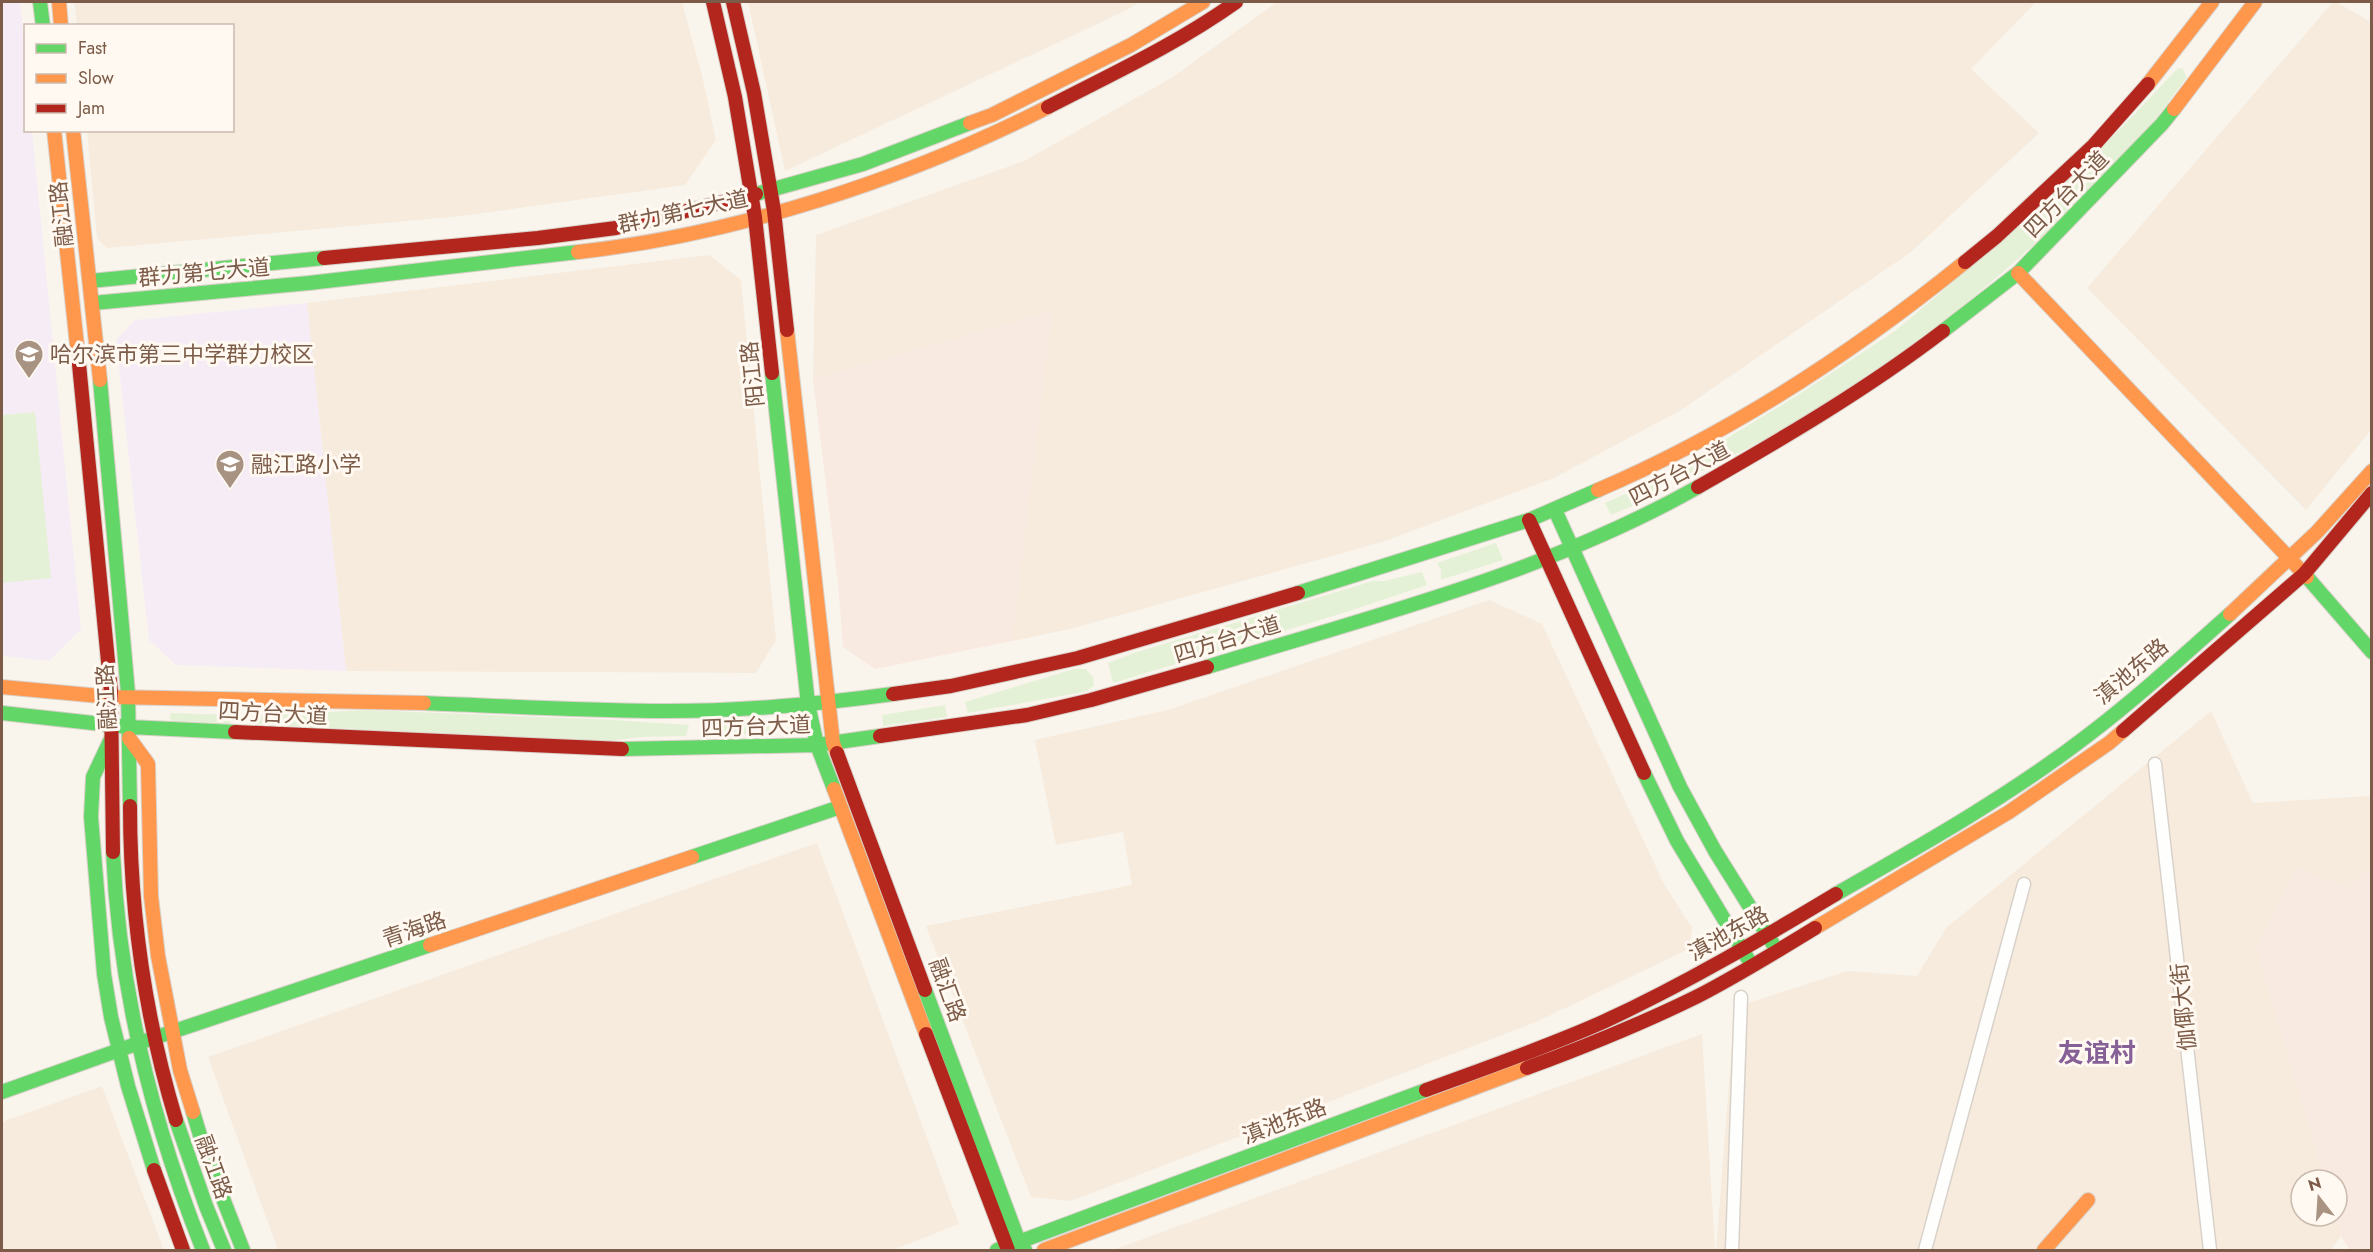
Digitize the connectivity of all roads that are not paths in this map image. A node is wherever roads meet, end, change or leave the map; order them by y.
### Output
1 (40, 2) edge
2 (59, 2) edge
3 (713, 2) edge
4 (733, 2) edge
5 (1203, 2) edge
6 (1236, 2) edge
7 (2212, 2) edge
8 (2255, 2) edge
9 (43, 24) edge
10 (61, 24) edge
11 (54, 132) edge
12 (73, 132) edge
13 (771, 190) junction
14 (751, 195) junction
15 (774, 211) junction
16 (755, 217) junction
17 (2018, 273) junction
18 (90, 282) junction
19 (93, 303) junction
20 (2372, 471) edge
21 (2372, 493) edge
22 (1555, 510) junction
23 (1529, 520) junction
24 (1573, 549) junction
25 (1546, 559) junction
26 (2291, 559) junction
27 (2304, 574) junction
28 (2372, 652) edge
29 (2, 687) edge
30 (111, 697) junction
31 (129, 697) junction
32 (827, 703) junction
33 (808, 704) junction
34 (2, 713) edge
35 (112, 731) junction
36 (129, 733) junction
37 (833, 743) junction
38 (817, 745) junction
39 (2156, 764) dead end
40 (840, 807) junction
41 (2024, 884) dead end
42 (118, 922) junction
43 (1768, 935) junction
44 (1742, 950) junction
45 (1777, 951) junction
46 (102, 953) junction
47 (1753, 966) junction
48 (143, 978) junction
49 (1741, 997) dead end
50 (169, 1014) junction
51 (172, 1033) junction
52 (153, 1039) junction
53 (136, 1044) junction
54 (119, 1050) junction
55 (2, 1092) edge
56 (2088, 1200) dead end
57 (1011, 1248) edge
58 (183, 1251) edge
59 (203, 1251) edge
60 (224, 1251) edge
61 (243, 1251) edge
62 (1044, 1251) edge
63 (1732, 1251) edge
64 (1925, 1251) edge
65 (2044, 1251) edge
66 (2210, 1251) edge

1 - 9 main road
2 - 10 main road
3 - 14 main road, 阳江路
4 - 13 main road, 阳江路
5 - 13 main road, 群力第七大道
6 - 15 main road, 群力第七大道
7 - 22 main road, 四方台大道
8 - 17 main road, 四方台大道
11 - 30 main road, 融江路
12 - 18 main road, 融江路
13 - 14 main road, 群力第七大道
13 - 15 main road, 阳江路
14 - 16 main road, 阳江路
14 - 18 main road, 群力第七大道
15 - 16 main road, 群力第七大道
15 - 32 main road, 阳江路
16 - 19 main road, 群力第七大道
16 - 33 main road, 阳江路
17 - 24 main road, 四方台大道
17 - 26 main road
18 - 19 main road, 融江路
19 - 31 main road, 融江路
20 - 26 main road, 滇池东路
21 - 27 main road, 滇池东路
22 - 23 main road, 四方台大道
22 - 24 main road
23 - 25 main road
23 - 32 main road, 四方台大道
24 - 25 main road, 四方台大道
24 - 43 main road
25 - 37 main road, 四方台大道
25 - 44 main road
26 - 27 main road
26 - 43 main road, 滇池东路
27 - 28 main road
27 - 45 main road, 滇池东路
29 - 30 main road, 四方台大道
30 - 31 main road, 四方台大道
30 - 35 main road, 融江路
31 - 33 main road, 四方台大道
31 - 36 main road, 融江路
32 - 33 main road, 四方台大道
32 - 37 main road, 阳江路
33 - 38 main road, 阳江路
34 - 35 main road, 四方台大道
35 - 36 main road, 四方台大道
35 - 42 main road, 融江路
35 - 46 main road
36 - 38 main road, 四方台大道
36 - 48 main road, 融江路
36 - 50 main road
37 - 38 main road, 四方台大道
37 - 57 main road, 融汇路
38 - 40 main road, 融汇路
39 - 66 street, 伽倻大街
40 - 51 main road, 青海路
40 - 57 main road, 融汇路
41 - 64 street
42 - 46 main road
42 - 53 main road, 融江路
43 - 44 main road, 滇池东路
43 - 45 main road
44 - 47 main road
44 - 57 main road, 滇池东路
45 - 47 main road, 滇池东路
46 - 54 main road
47 - 62 main road, 滇池东路
48 - 50 main road
48 - 52 main road, 融江路
49 - 63 street
50 - 51 main road
51 - 52 main road, 青海路
51 - 61 main road
52 - 53 main road, 青海路
52 - 60 main road, 融江路
53 - 54 main road, 青海路
53 - 59 main road, 融江路
54 - 55 main road, 青海路
54 - 58 main road
56 - 65 main road

